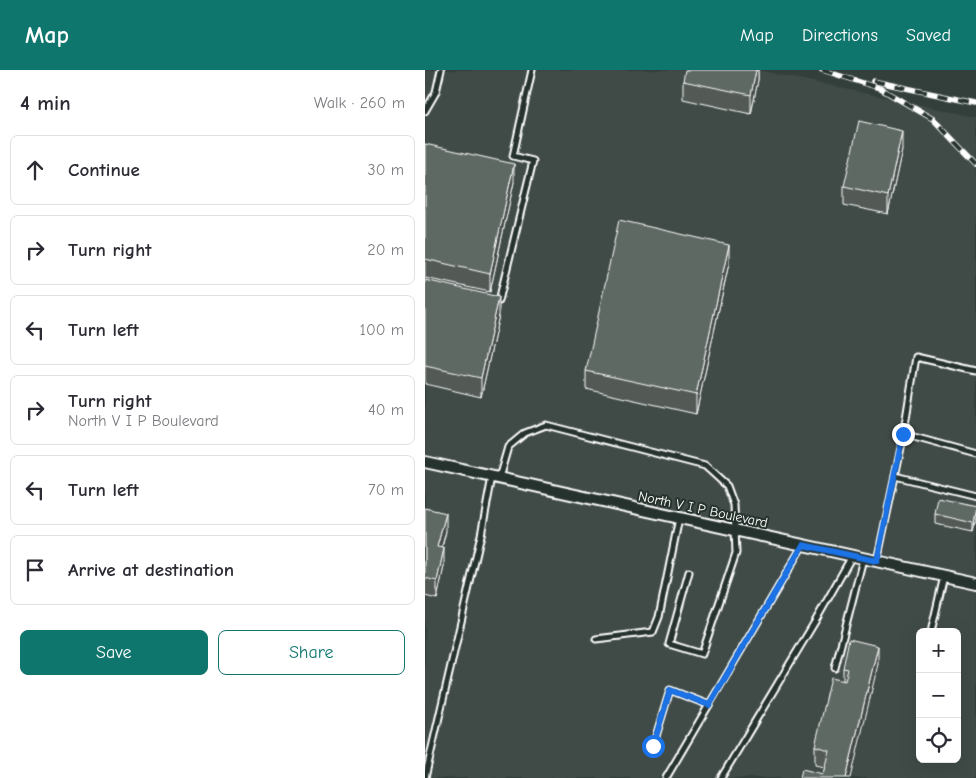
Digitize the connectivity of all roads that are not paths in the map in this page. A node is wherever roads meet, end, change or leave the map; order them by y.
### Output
1 (441, 70) edge
2 (532, 70) edge
3 (425, 111) edge
4 (490, 299) edge
5 (976, 371) edge
6 (903, 434) junction
7 (976, 454) edge
8 (425, 462) edge
9 (895, 476) junction
10 (496, 477) junction
11 (976, 496) edge
12 (679, 518) junction
13 (735, 530) junction
14 (803, 545) junction
15 (852, 556) junction
16 (863, 558) junction
17 (877, 561) junction
18 (689, 572) dead end
19 (944, 576) junction
20 (976, 583) edge
21 (932, 628) edge
22 (596, 639) dead end
23 (835, 668) dead end
24 (709, 705) junction
25 (653, 746) dead end
26 (427, 765) edge
27 (425, 778) edge
28 (666, 778) edge
29 (721, 778) edge

1 - 3 lane
2 - 4 lane
5 - 6 lane
6 - 7 lane
6 - 9 lane
8 - 10 street, North V I P Boulevard
9 - 11 lane
9 - 17 lane
10 - 12 street, North V I P Boulevard
10 - 13 lane
10 - 26 lane
12 - 13 street, North V I P Boulevard
12 - 22 lane
13 - 14 street, North V I P Boulevard
13 - 18 lane
14 - 15 street, North V I P Boulevard
14 - 24 lane
15 - 16 street, North V I P Boulevard
15 - 29 lane
16 - 17 street, North V I P Boulevard
16 - 23 lane
17 - 19 street, North V I P Boulevard
19 - 20 street, North V I P Boulevard
19 - 21 lane
24 - 25 lane
24 - 28 lane
26 - 27 lane

